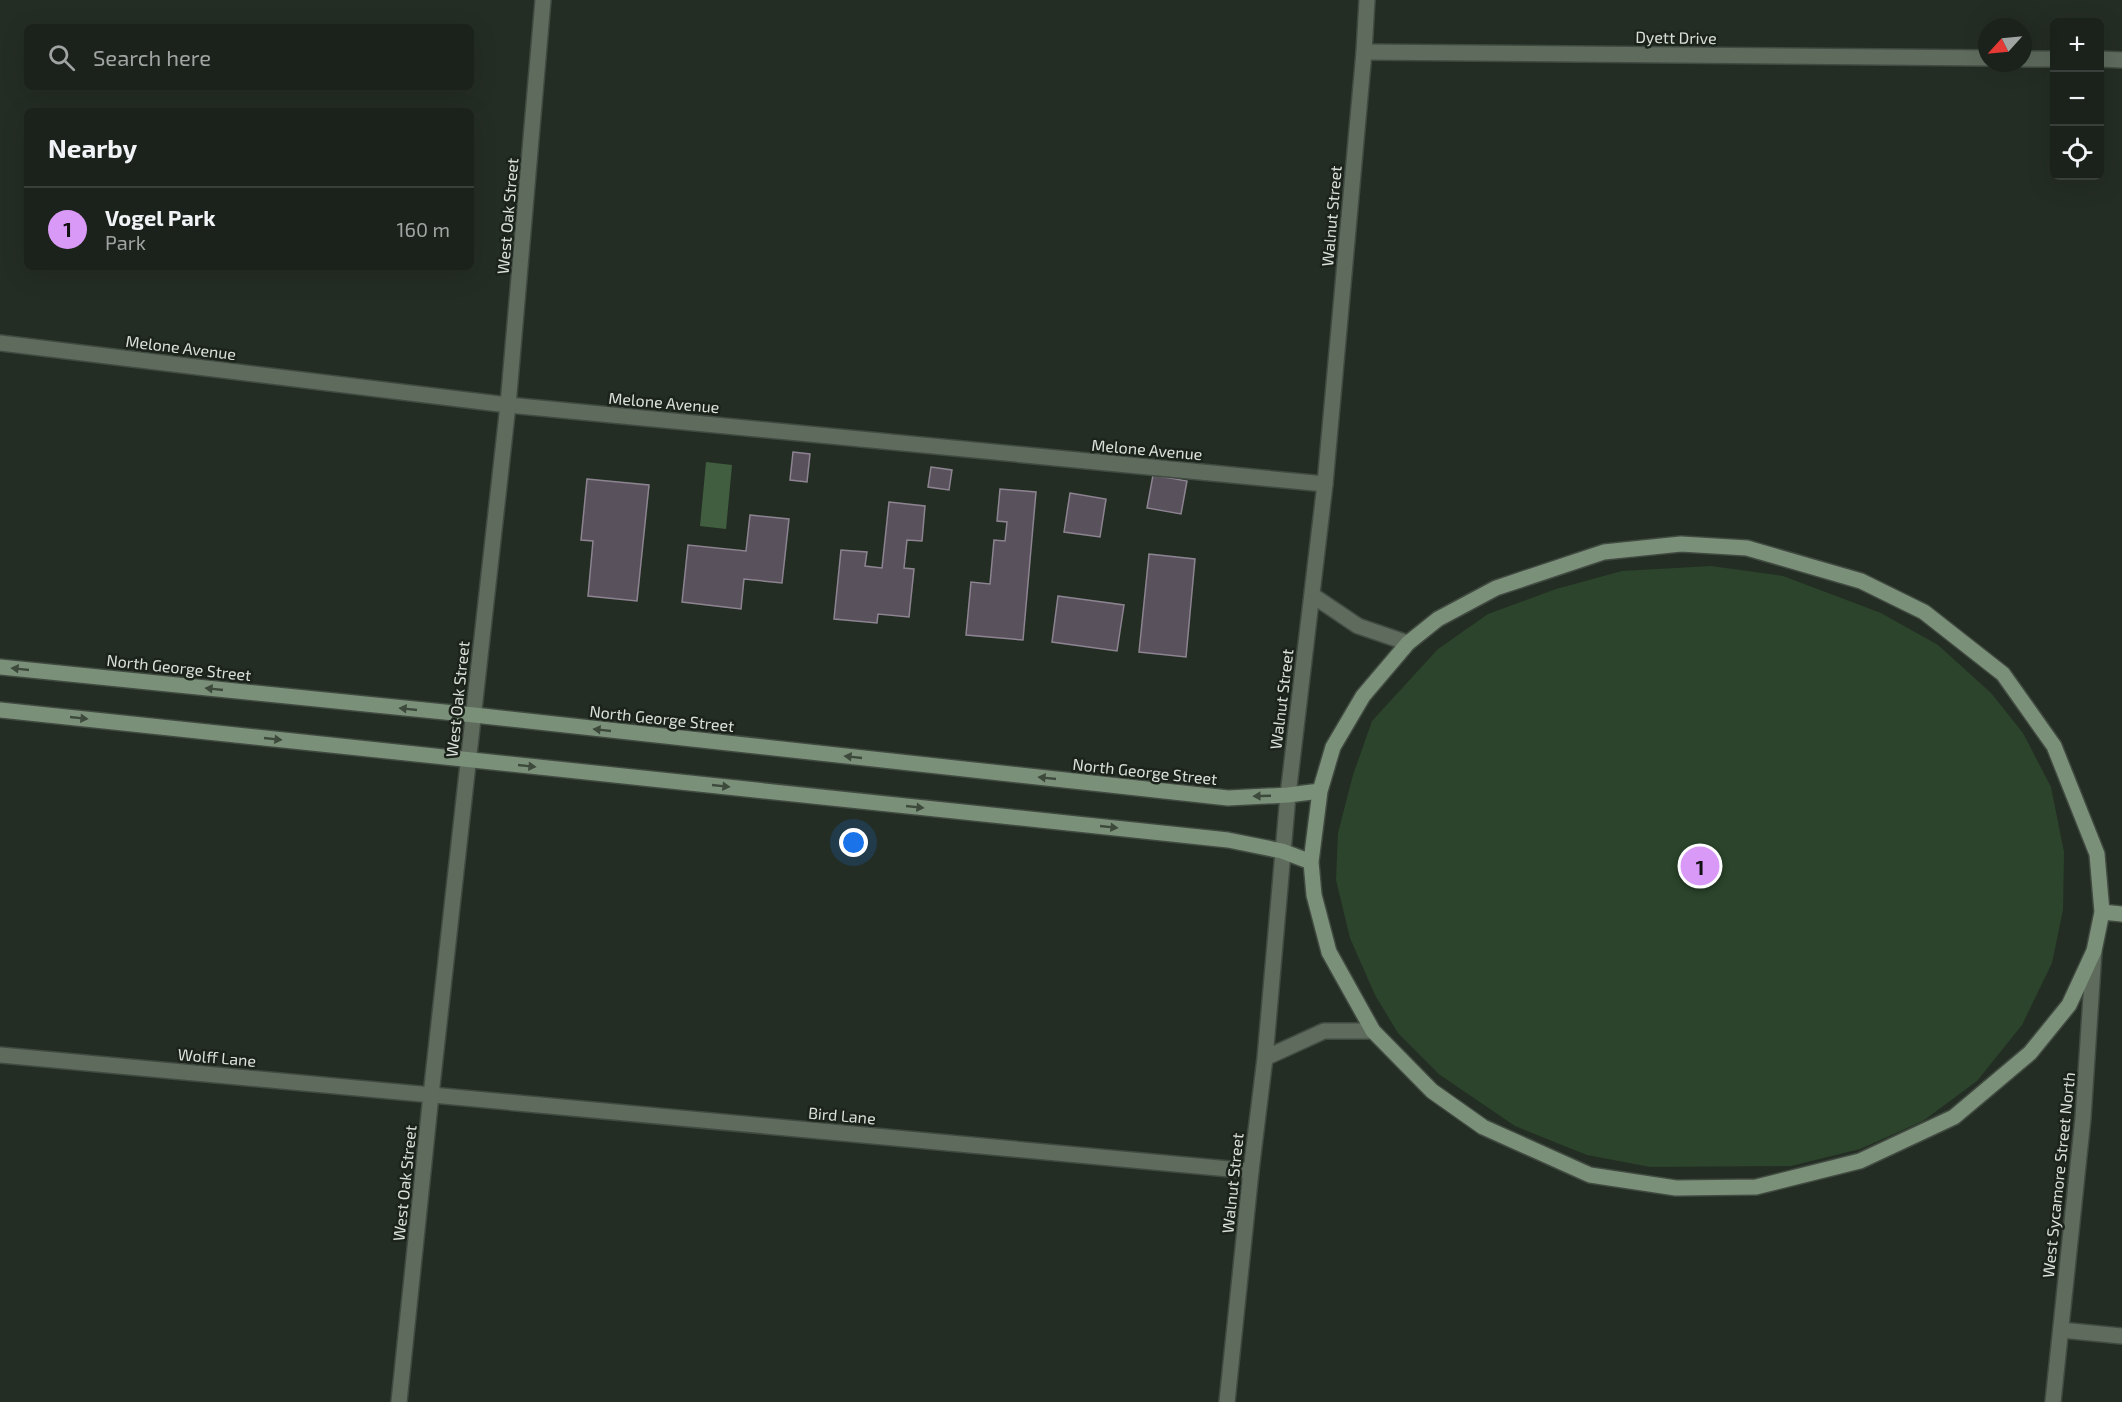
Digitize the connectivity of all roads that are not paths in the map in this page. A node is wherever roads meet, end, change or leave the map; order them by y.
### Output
1 (543, 0) edge
2 (1367, 0) edge
3 (1364, 52) junction
4 (1978, 58) edge
5 (2032, 59) edge
6 (2050, 59) edge
7 (2104, 59) edge
8 (2122, 60) edge
9 (0, 343) edge
10 (508, 405) junction
11 (1325, 484) junction
12 (1312, 595) junction
13 (1408, 643) junction
14 (0, 667) edge
15 (0, 710) edge
16 (474, 716) junction
17 (469, 760) junction
18 (1320, 791) junction
19 (1288, 795) junction
20 (1282, 851) junction
21 (1311, 862) junction
22 (2102, 912) junction
23 (2122, 914) edge
24 (2094, 951) junction
25 (1373, 1031) junction
26 (0, 1055) edge
27 (1265, 1058) junction
28 (431, 1095) junction
29 (1251, 1171) junction
30 (2061, 1330) junction
31 (2122, 1336) edge
32 (399, 1402) edge
33 (1227, 1402) edge
34 (2053, 1402) edge

1 - 10 street, West Oak Street
2 - 3 street, Walnut Street
3 - 4 street, Dyett Drive
3 - 11 street, Walnut Street
5 - 6 street
7 - 8 street
9 - 10 street, Melone Avenue
10 - 11 street, Melone Avenue
10 - 16 street, West Oak Street
11 - 12 street, Walnut Street
12 - 13 street
12 - 19 street, Walnut Street
13 - 18 street
13 - 22 street
16 -> 14 street, North George Street
15 -> 17 street
16 - 17 street, West Oak Street
19 -> 16 street, North George Street
17 -> 20 street
17 - 28 street, West Oak Street
18 - 19 street, North George Street
18 - 21 street
19 - 20 street, Walnut Street
20 - 21 street
20 - 27 street, Walnut Street
21 - 25 street
22 - 23 street
22 - 24 street
24 - 25 street
24 - 30 street, West Sycamore Street North
25 - 27 street
26 - 28 street, Wolff Lane
27 - 29 street, Walnut Street
28 - 29 street, Bird Lane
28 - 32 street, West Oak Street
29 - 33 street, Walnut Street
30 - 31 street
30 - 34 street, West Sycamore Street North

